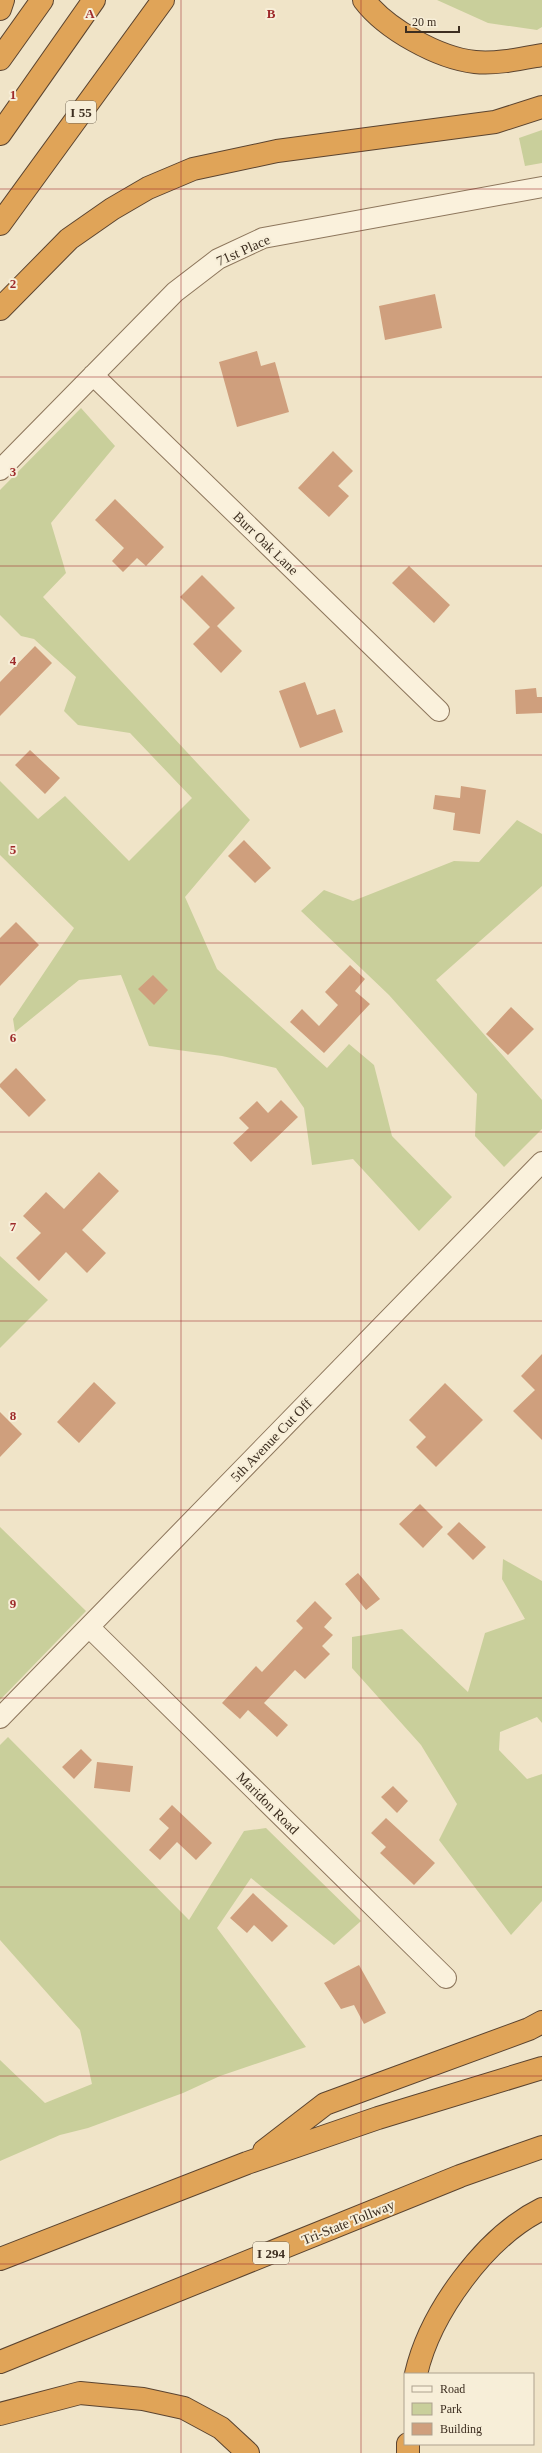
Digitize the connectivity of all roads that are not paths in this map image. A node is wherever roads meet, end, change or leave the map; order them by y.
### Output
1 (3, 0) edge
2 (42, 0) edge
3 (94, 0) edge
4 (163, 0) edge
5 (364, 0) edge
6 (0, 9) edge
7 (542, 55) edge
8 (0, 59) edge
9 (542, 107) edge
10 (0, 134) edge
11 (542, 187) edge
12 (0, 224) edge
13 (0, 309) edge
14 (93, 375) junction
15 (0, 470) edge
16 (439, 711) dead end
17 (542, 1162) edge
18 (89, 1627) junction
19 (0, 1718) edge
20 (446, 1978) dead end
21 (542, 2022) edge
22 (542, 2068) edge
23 (542, 2147) edge
24 (247, 2163) junction
25 (542, 2209) edge
26 (0, 2259) edge
27 (0, 2362) edge
28 (416, 2373) edge
29 (0, 2414) edge
30 (248, 2453) edge

1 - 6 highway
2 - 8 highway
3 - 10 highway
4 - 12 highway, I 55
5 - 7 highway
9 - 13 highway
11 - 14 street, 71st Place
14 - 15 street, 71st Place
14 - 16 street, Burr Oak Lane
17 - 18 street, 5th Avenue Cut Off
18 - 19 street, 5th Avenue Cut Off
18 - 20 street, Maridon Road
21 - 24 highway
22 - 24 highway
23 - 27 highway, Tri-State Tollway / I 294
24 - 26 highway
25 - 28 highway
29 - 30 highway

